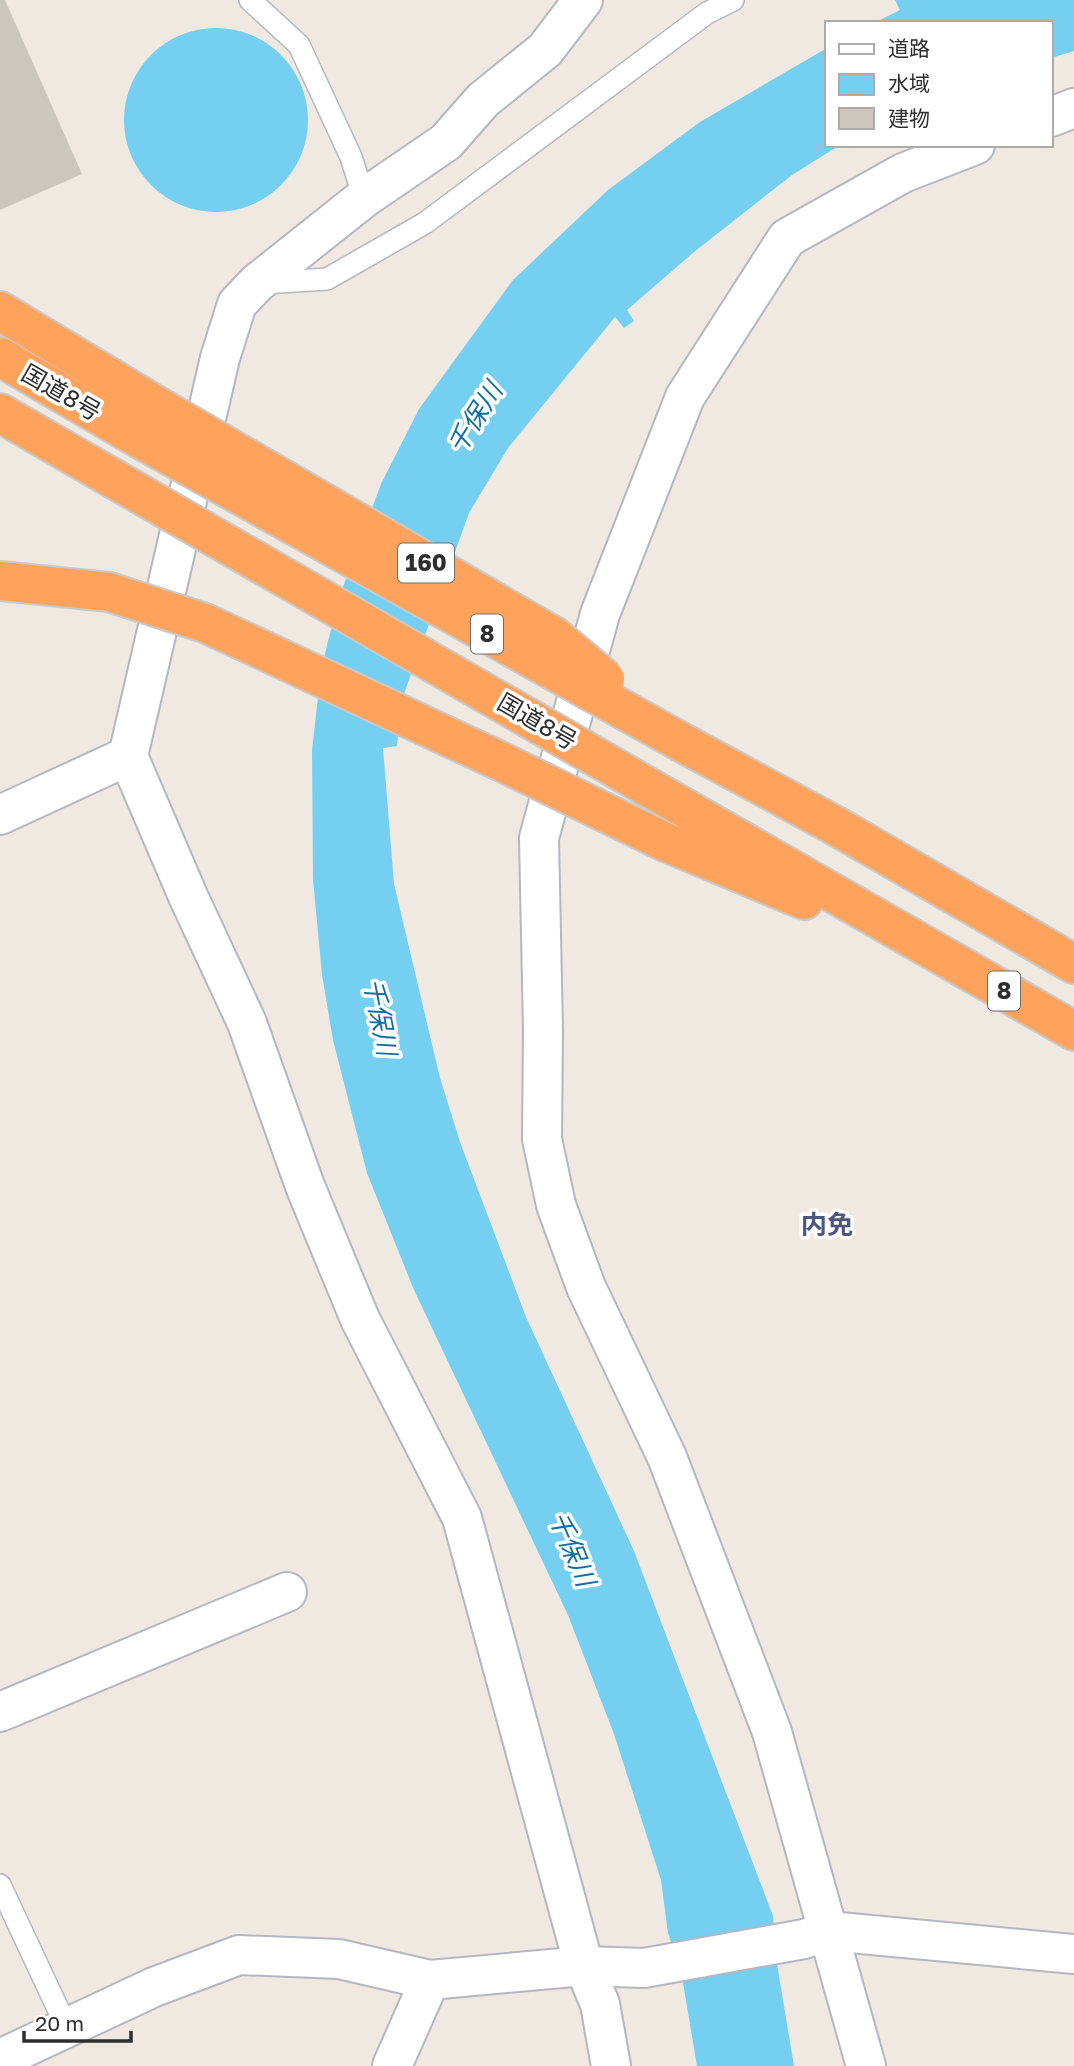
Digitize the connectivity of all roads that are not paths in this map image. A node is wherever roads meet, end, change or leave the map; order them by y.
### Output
1 (250, 0) edge
2 (583, 0) edge
3 (733, 0) edge
4 (1074, 108) edge
5 (1053, 116) edge
6 (970, 147) edge
7 (364, 198) junction
8 (257, 284) junction
9 (0, 311) edge
10 (0, 357) edge
11 (0, 413) edge
12 (148, 422) junction
13 (0, 581) edge
14 (128, 756) junction
15 (0, 815) edge
16 (933, 950) junction
17 (1074, 964) edge
18 (1074, 1031) edge
19 (287, 1592) dead end
20 (0, 1712) edge
21 (0, 1885) edge
22 (817, 1935) junction
23 (1074, 1954) edge
24 (584, 1966) junction
25 (430, 1980) junction
26 (51, 2045) edge
27 (0, 2059) edge
28 (392, 2066) edge
29 (611, 2066) edge
30 (866, 2066) edge

1 - 7 lane
2 - 7 street
3 - 8 lane
4 - 5 street
6 - 22 street
7 - 8 street
8 - 14 street
9 - 12 highway
10 - 12 highway, 国道8号 / 8
11 - 16 highway, 国道8号 / 8, bridge
12 - 17 highway, 国道8号 / 8, bridge
13 - 16 highway, bridge
14 - 15 street
14 - 24 street
16 - 18 highway, 国道8号 / 8
19 - 20 street
21 - 26 lane
22 - 23 street
22 - 24 street
22 - 30 street
24 - 25 street
24 - 29 street
25 - 26 street
25 - 28 street
26 - 27 street

